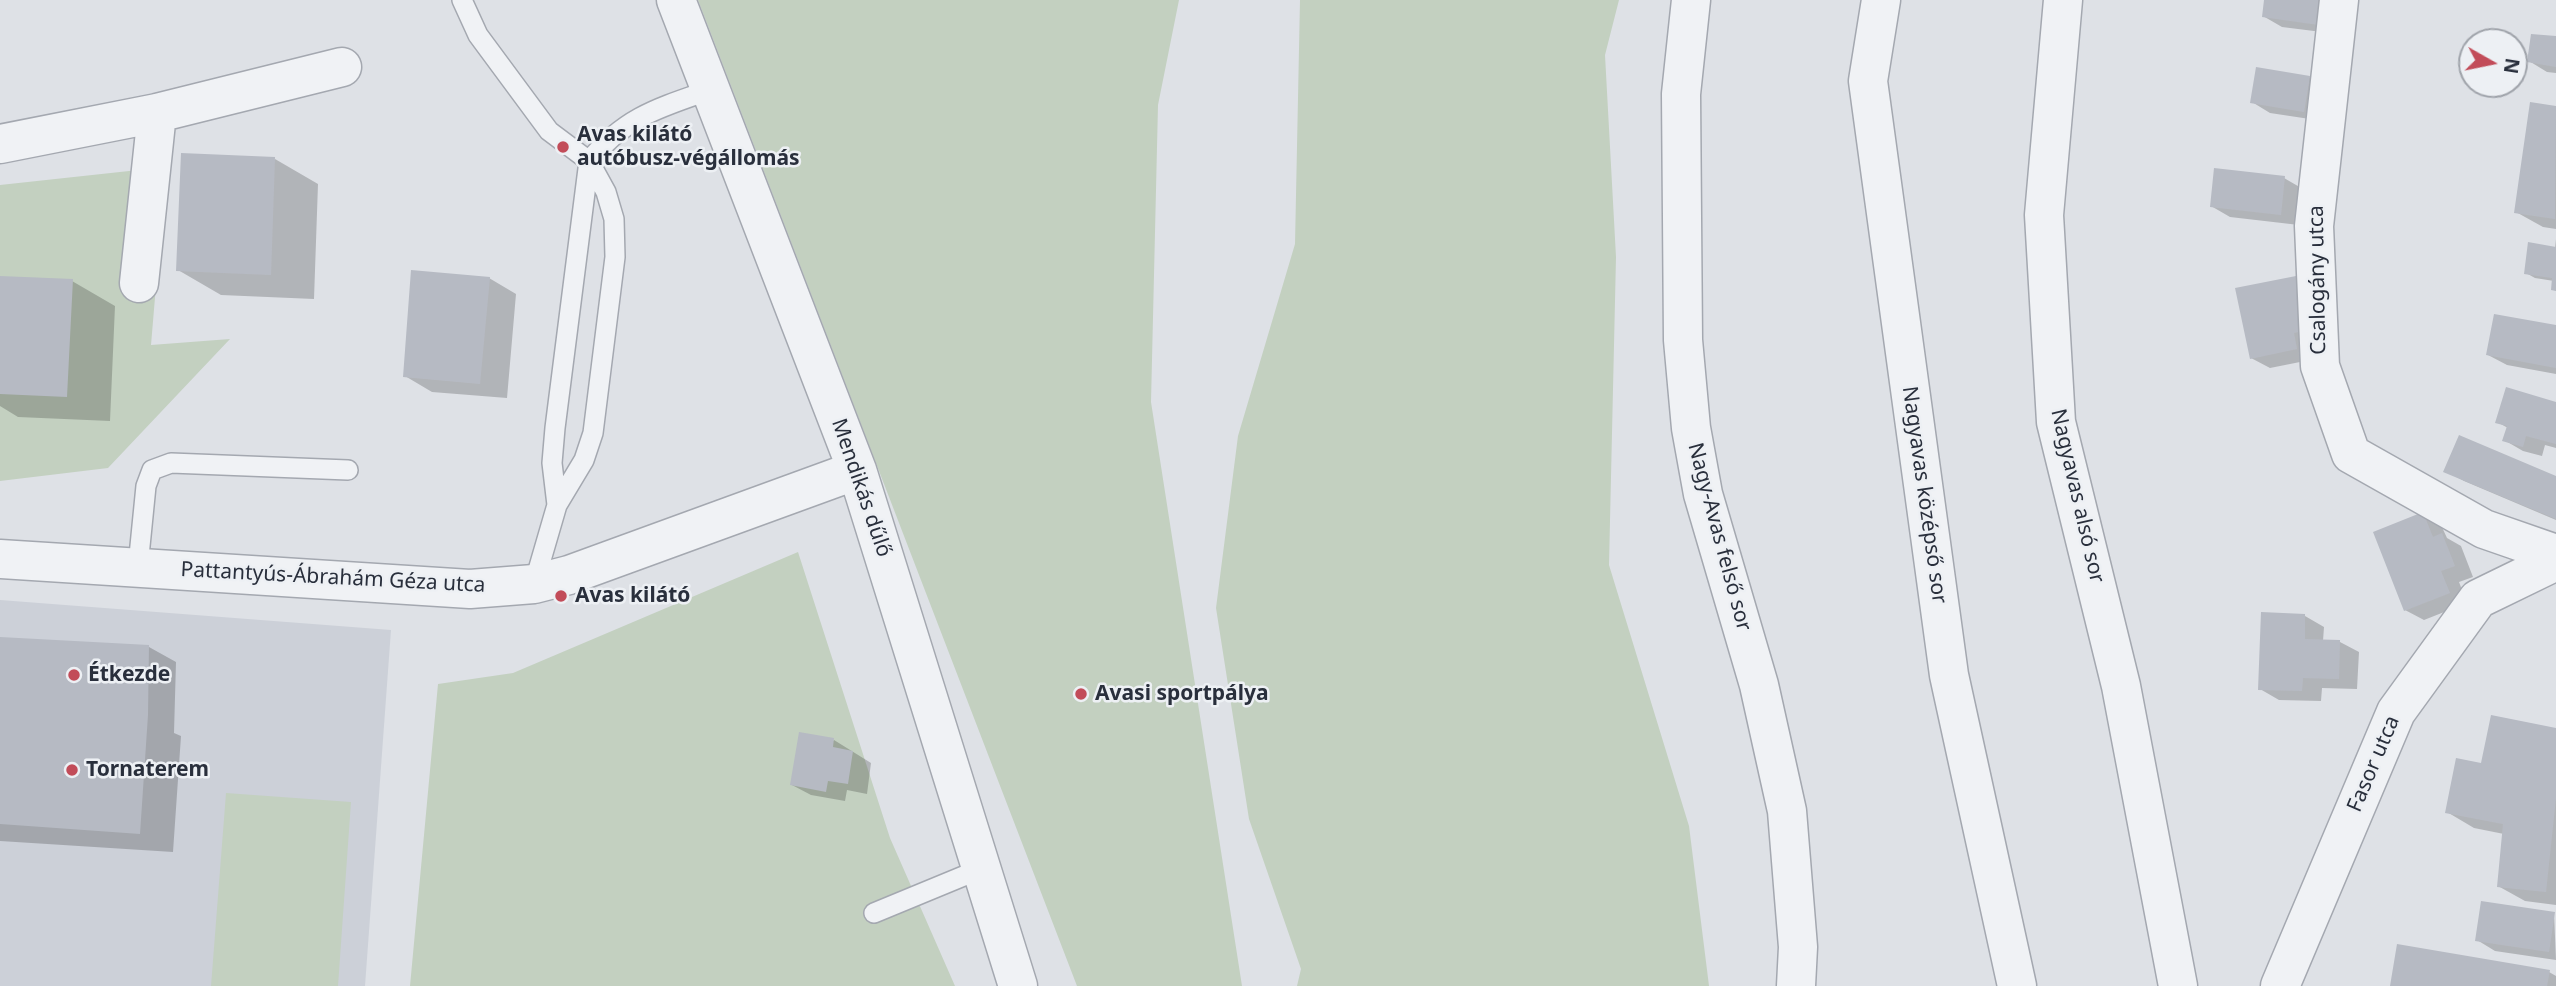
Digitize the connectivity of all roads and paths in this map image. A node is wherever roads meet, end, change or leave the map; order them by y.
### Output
1 (461, 0) edge
2 (676, 0) edge
3 (1690, 0) edge
4 (1881, 0) edge
5 (2063, 0) edge
6 (2339, 0) edge
7 (342, 67) dead end
8 (710, 90) junction
9 (157, 113) junction
10 (0, 144) edge
11 (589, 161) junction
12 (139, 283) dead end
13 (348, 470) dead end
14 (857, 470) junction
15 (556, 505) junction
16 (2556, 554) edge
17 (0, 559) edge
18 (2556, 561) edge
19 (138, 566) junction
20 (534, 584) junction
21 (983, 868) junction
22 (874, 913) dead end
23 (1018, 986) edge
24 (1796, 986) edge
25 (2017, 986) edge
26 (2178, 986) edge
27 (2280, 986) edge

1 - 11 lane
2 - 8 street, Mendikás dűlő
3 - 24 street, Nagy-Avas felső sor
4 - 25 street, Nagyavas középső sor
5 - 26 street, Nagyavas alsó sor
6 - 16 street, Csalogány utca
7 - 9 street
8 - 11 lane
8 - 14 street, Mendikás dűlő
9 - 10 street
9 - 12 street
11 - 15 lane
11 - 15 lane
13 - 19 lane
14 - 20 street, Pattantyús-Ábrahám Géza utca
14 - 21 street, Mendikás dűlő
15 - 20 lane
17 - 19 street, Pattantyús-Ábrahám Géza utca
18 - 27 street, Fasor utca
19 - 20 street, Pattantyús-Ábrahám Géza utca
21 - 22 lane
21 - 23 street, Mendikás dűlő

